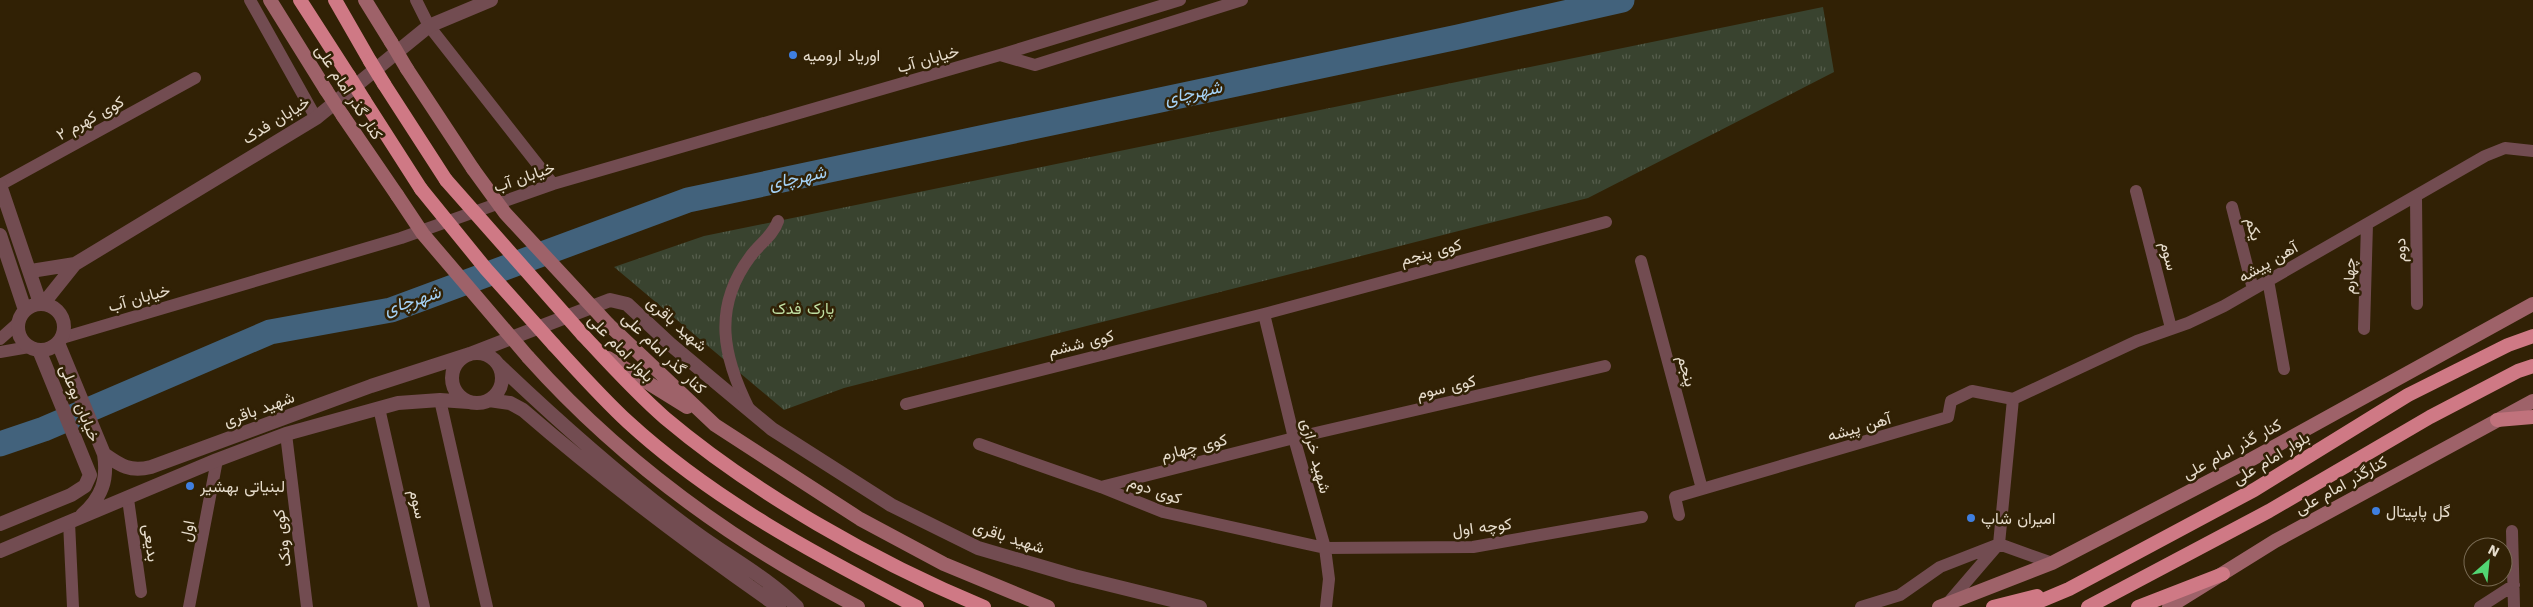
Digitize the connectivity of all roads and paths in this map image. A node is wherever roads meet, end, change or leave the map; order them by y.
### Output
1 (250, 0) edge
2 (270, 0) edge
3 (300, 0) edge
4 (335, 0) edge
5 (365, 0) edge
6 (416, 0) edge
7 (491, 0) edge
8 (1180, 0) edge
9 (1242, 0) edge
10 (429, 26) junction
11 (1000, 56) junction
12 (196, 78) dead end
13 (316, 118) junction
14 (2533, 151) edge
15 (553, 184) junction
16 (0, 185) edge
17 (2136, 191) dead end
18 (2416, 196) junction
19 (2232, 208) dead end
20 (778, 221) dead end
21 (1606, 222) dead end
22 (2367, 224) junction
23 (0, 235) edge
24 (1641, 261) dead end
25 (75, 264) junction
26 (31, 271) junction
27 (2268, 280) junction
28 (2253, 288) junction
29 (41, 303) junction
30 (2417, 304) dead end
31 (2532, 306) edge
32 (25, 310) junction
33 (1264, 314) junction
34 (18, 324) junction
35 (2171, 328) junction
36 (2364, 329) dead end
37 (2533, 336) edge
38 (0, 339) edge
39 (60, 340) junction
40 (34, 348) junction
41 (0, 352) edge
42 (600, 353) junction
43 (470, 354) junction
44 (499, 366) junction
45 (1605, 366) dead end
46 (2533, 366) edge
47 (2284, 369) dead end
48 (2013, 399) junction
49 (440, 400) junction
50 (489, 400) junction
51 (2533, 401) edge
52 (469, 402) junction
53 (906, 404) dead end
54 (379, 408) junction
55 (749, 409) junction
56 (2533, 417) edge
57 (2497, 420) junction
58 (715, 425) junction
59 (286, 434) junction
60 (1294, 438) junction
61 (979, 444) dead end
62 (104, 454) junction
63 (217, 460) junction
64 (1101, 487) junction
65 (1702, 490) junction
66 (128, 499) junction
67 (1679, 515) dead end
68 (1642, 517) dead end
69 (74, 520) junction
70 (0, 524) edge
71 (2512, 531) dead end
72 (1999, 544) junction
73 (1325, 548) junction
74 (0, 551) edge
75 (2052, 563) junction
76 (2223, 574) junction
77 (2514, 585) junction
78 (2069, 589) junction
79 (141, 592) dead end
80 (843, 603) edge
81 (1944, 605) edge
82 (74, 607) edge
83 (189, 607) edge
84 (307, 607) edge
85 (424, 607) edge
86 (487, 607) edge
87 (779, 607) edge
88 (797, 607) edge
89 (858, 607) edge
90 (917, 607) edge
91 (984, 607) edge
92 (1048, 607) edge
93 (1200, 607) edge
94 (1326, 607) edge
95 (1861, 607) edge
96 (1993, 607) edge
97 (2026, 607) edge
98 (2088, 607) edge
99 (2138, 607) edge
100 (2169, 607) edge
101 (2480, 607) edge
102 (2514, 607) edge

1 - 13 street
2 - 80 main road, کنار گذر امام علی, bridge
3 - 90 highway, bridge
4 - 42 highway, بلوار امام علی, bridge
5 - 58 main road, کنار گذر امام علی, bridge
6 - 10 street
7 - 10 street, خیابان فدک
8 - 11 street, خیابان آب
9 - 11 street
10 - 13 street, خیابان فدک
10 - 15 street
11 - 15 street, خیابان آب
12 - 16 street, کوی کهرم ۲
13 - 25 street, خیابان فدک
14 - 18 street, آهن پیشه
15 - 39 street, خیابان آب
16 - 26 street
17 - 35 street, سوم
18 - 22 street, آهن پیشه
18 - 30 street, دوم
19 - 28 street, یکم
20 - 55 street
21 - 33 street, کوی پنجم
22 - 27 street, آهن پیشه
22 - 36 street, چهارم
23 - 32 street
24 - 65 street, پنجم
25 - 26 street, خیابان فدک
25 - 29 street, خیابان فدک
26 - 29 street
27 - 28 street, آهن پیشه
27 - 47 street
28 - 35 street, آهن پیشه
29 - 32 street
29 - 39 street
31 - 75 main road, کنار گذر امام علی
32 - 34 street
33 - 53 street, کوی ششم
33 - 60 street, شهید خرازی
34 - 38 street
34 - 40 street
35 - 48 street, آهن پیشه
37 - 78 highway, بلوار امام علی
39 - 40 street
39 - 62 street, خیابان بوعلی
40 - 41 street
40 - 70 street, خیابان بوعلی
42 - 58 main road
42 - 91 highway, بلوار امام علی
43 - 44 street
43 - 52 street
43 - 55 street, شهید باقری
43 - 62 street, شهید باقری
44 - 50 street
44 - 88 street
45 - 60 street, کوی سوم
46 - 98 highway
48 - 65 street, آهن پیشه
48 - 72 street
49 - 52 street, شهید باقری
49 - 54 street, شهید باقری
49 - 86 street
50 - 52 street
50 - 87 street
51 - 57 main road, کنارگذر امام علی
54 - 59 street, شهید باقری
54 - 85 street, سوم
55 - 93 street, شهید باقری
56 - 57 main road
57 - 76 main road, کنارگذر امام علی
58 - 92 main road, کنار گذر امام علی
59 - 63 street, شهید باقری
59 - 84 street, کوی ونک
60 - 64 street, کوی چهارم
60 - 73 street, شهید خرازی
61 - 64 street, کوی دوم
62 - 69 street
63 - 66 street, شهید باقری
63 - 83 street, اول
64 - 73 street, کوی دوم
65 - 67 street
66 - 69 street, شهید باقری
66 - 79 street, بدیعی
68 - 73 street, کوچه اول
69 - 74 street, شهید باقری
69 - 82 street
71 - 77 street
72 - 75 street
72 - 81 street
72 - 95 street
73 - 94 street, شهید خرازی
75 - 81 main road, کنار گذر امام علی
76 - 99 highway
76 - 100 main road, کنارگذر امام علی
77 - 101 street
77 - 102 street
78 - 96 highway
78 - 97 highway, بلوار امام علی
80 - 89 main road

